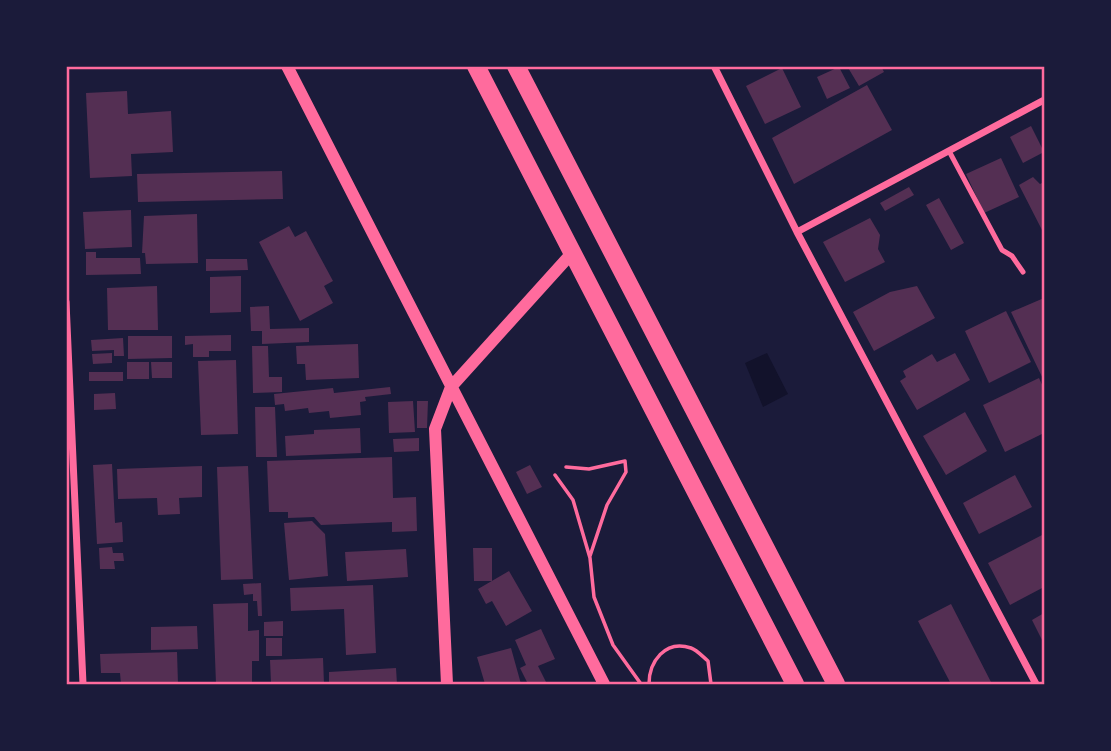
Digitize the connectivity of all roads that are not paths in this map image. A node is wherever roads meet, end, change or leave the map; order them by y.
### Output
1 (287, 66) edge
2 (476, 66) edge
3 (516, 66) edge
4 (714, 66) edge
5 (1045, 100) edge
6 (948, 151) junction
7 (797, 232) junction
8 (572, 253) junction
9 (1023, 272) dead end
10 (66, 302) edge
11 (451, 387) junction
12 (83, 684) edge
13 (447, 684) edge
14 (604, 684) edge
15 (795, 684) edge
16 (836, 684) edge
17 (1035, 684) edge

1 - 11 street
2 - 8 highway
3 - 16 highway
4 - 7 street
5 - 6 street
6 - 7 street
6 - 9 lane
7 - 17 street
8 - 11 street
8 - 15 highway
10 - 12 street
11 - 13 street
11 - 14 street

